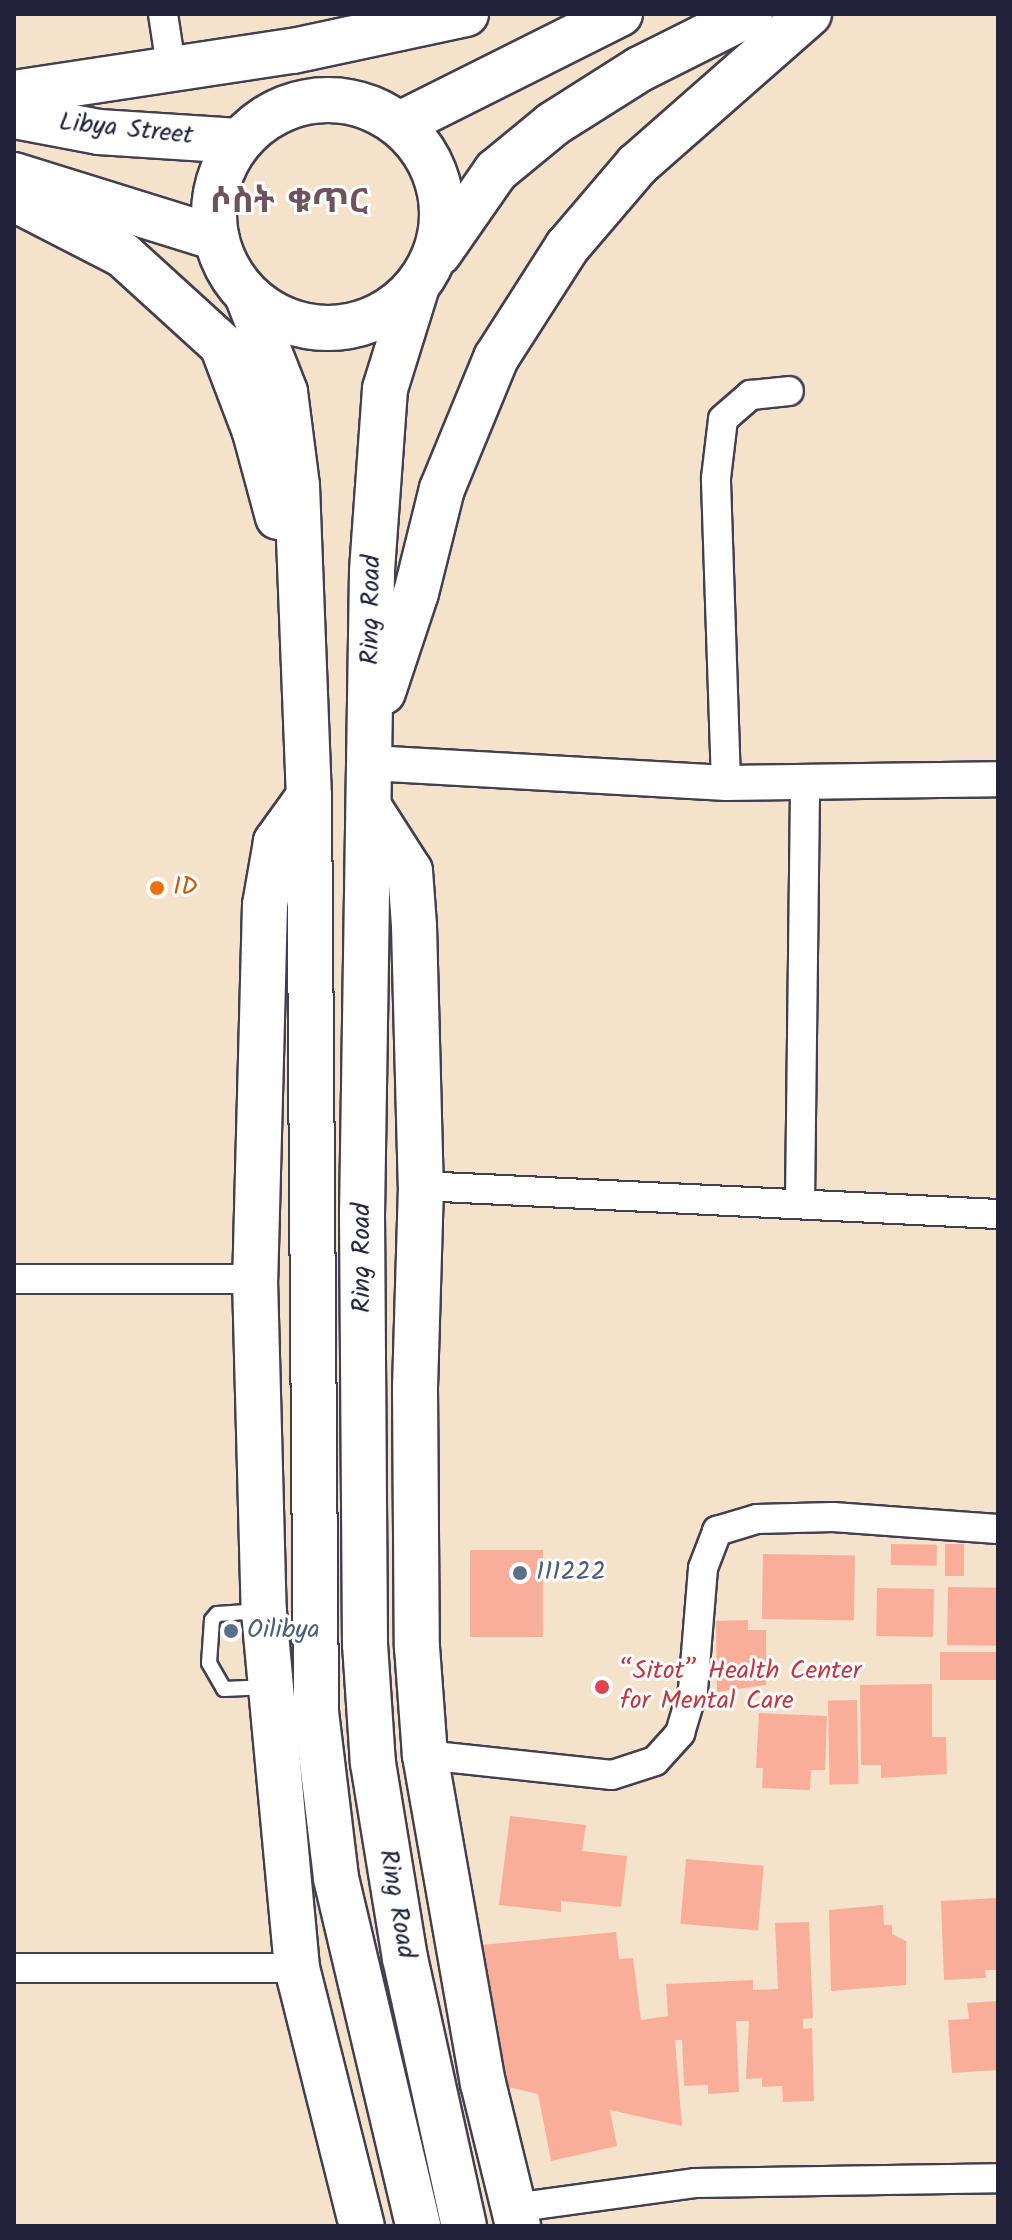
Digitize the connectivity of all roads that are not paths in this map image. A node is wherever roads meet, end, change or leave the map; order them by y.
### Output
1 (163, 14) edge
2 (466, 14) edge
3 (620, 14) edge
4 (750, 14) edge
5 (809, 14) edge
6 (171, 66) junction
7 (14, 93) edge
8 (14, 116) edge
9 (400, 124) junction
10 (239, 141) junction
11 (14, 175) edge
12 (14, 199) edge
13 (216, 238) junction
14 (425, 274) junction
15 (247, 295) junction
16 (789, 391) dead end
17 (302, 607) junction
18 (370, 748) junction
19 (998, 779) edge
20 (726, 783) junction
21 (805, 784) junction
22 (309, 796) junction
23 (369, 807) junction
24 (421, 1186) junction
25 (800, 1201) junction
26 (998, 1214) edge
27 (14, 1279) edge
28 (255, 1279) junction
29 (998, 1529) edge
30 (264, 1612) junction
31 (268, 1687) junction
32 (425, 1755) junction
33 (14, 1968) edge
34 (297, 1968) junction
35 (998, 2178) edge
36 (516, 2217) edge
37 (362, 2226) edge
38 (418, 2226) edge
39 (464, 2226) edge

1 - 6 street
2 - 6 main road
3 - 9 main road
4 - 14 main road, Ring Road
5 - 18 main road
6 - 7 main road
8 - 10 main road, Libya Street
9 - 10 main road
9 - 14 main road
10 - 13 main road
11 - 13 main road
12 - 17 main road
13 - 15 main road
14 - 15 main road
14 - 18 main road, Ring Road
15 - 17 main road, Ring Road
16 - 20 street
17 - 22 main road, Ring Road
18 - 20 street
18 - 23 main road, Ring Road
19 - 21 street
20 - 21 street
21 - 25 street
22 - 28 main road
22 - 38 main road, Ring Road
23 - 24 main road
23 - 39 main road, Ring Road
24 - 25 street
24 - 32 main road
25 - 26 street
27 - 28 street
28 - 30 main road
29 - 32 street
30 - 31 main road
30 - 31 lane
31 - 34 main road
32 - 36 main road
33 - 34 street
34 - 37 main road
35 - 36 street

